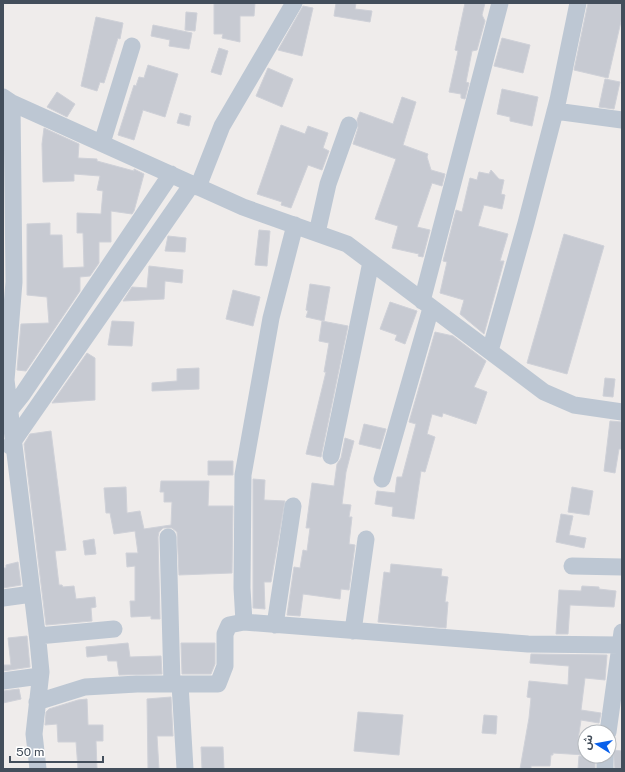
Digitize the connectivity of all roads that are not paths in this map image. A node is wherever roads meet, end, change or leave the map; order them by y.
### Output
1 (294, 3) edge
2 (500, 3) edge
3 (578, 3) edge
4 (132, 46) dead end
5 (8, 100) edge
6 (555, 111) junction
7 (622, 120) edge
8 (349, 125) dead end
9 (102, 144) junction
10 (171, 174) junction
11 (195, 185) junction
12 (295, 225) junction
13 (317, 233) junction
14 (371, 262) junction
15 (8, 295) edge
16 (427, 304) junction
17 (490, 351) junction
18 (5, 385) edge
19 (10, 410) junction
20 (622, 412) edge
21 (13, 441) junction
22 (331, 456) dead end
23 (3, 457) edge
24 (382, 479) dead end
25 (293, 506) dead end
26 (168, 537) dead end
27 (366, 539) dead end
28 (572, 566) dead end
29 (622, 567) edge
30 (32, 594) junction
31 (3, 598) edge
32 (244, 622) junction
33 (275, 625) junction
34 (114, 629) dead end
35 (353, 631) junction
36 (38, 636) junction
37 (621, 638) edge
38 (40, 676) junction
39 (3, 681) edge
40 (176, 684) junction
41 (37, 702) junction
42 (609, 724) edge
43 (38, 769) edge
44 (185, 769) edge

1 - 11 street
2 - 16 street
3 - 6 street
4 - 9 street
5 - 9 street
5 - 15 street
6 - 7 street
6 - 17 street
8 - 13 street
9 - 10 street
10 - 11 street
10 - 19 street
11 - 12 street
11 - 21 street
12 - 13 street
12 - 32 street
13 - 14 street
14 - 16 street
14 - 22 street
15 - 18 street
16 - 17 street
16 - 24 street
17 - 20 street
18 - 19 street
19 - 21 street
21 - 23 street
21 - 30 street
25 - 33 street
26 - 40 street
27 - 35 street
28 - 29 street
30 - 31 street
30 - 36 street
32 - 33 street
32 - 40 street
33 - 35 street
34 - 36 street
35 - 37 street
36 - 38 street
37 - 42 street
38 - 39 street
38 - 41 street
40 - 41 street
40 - 44 street
41 - 43 street

